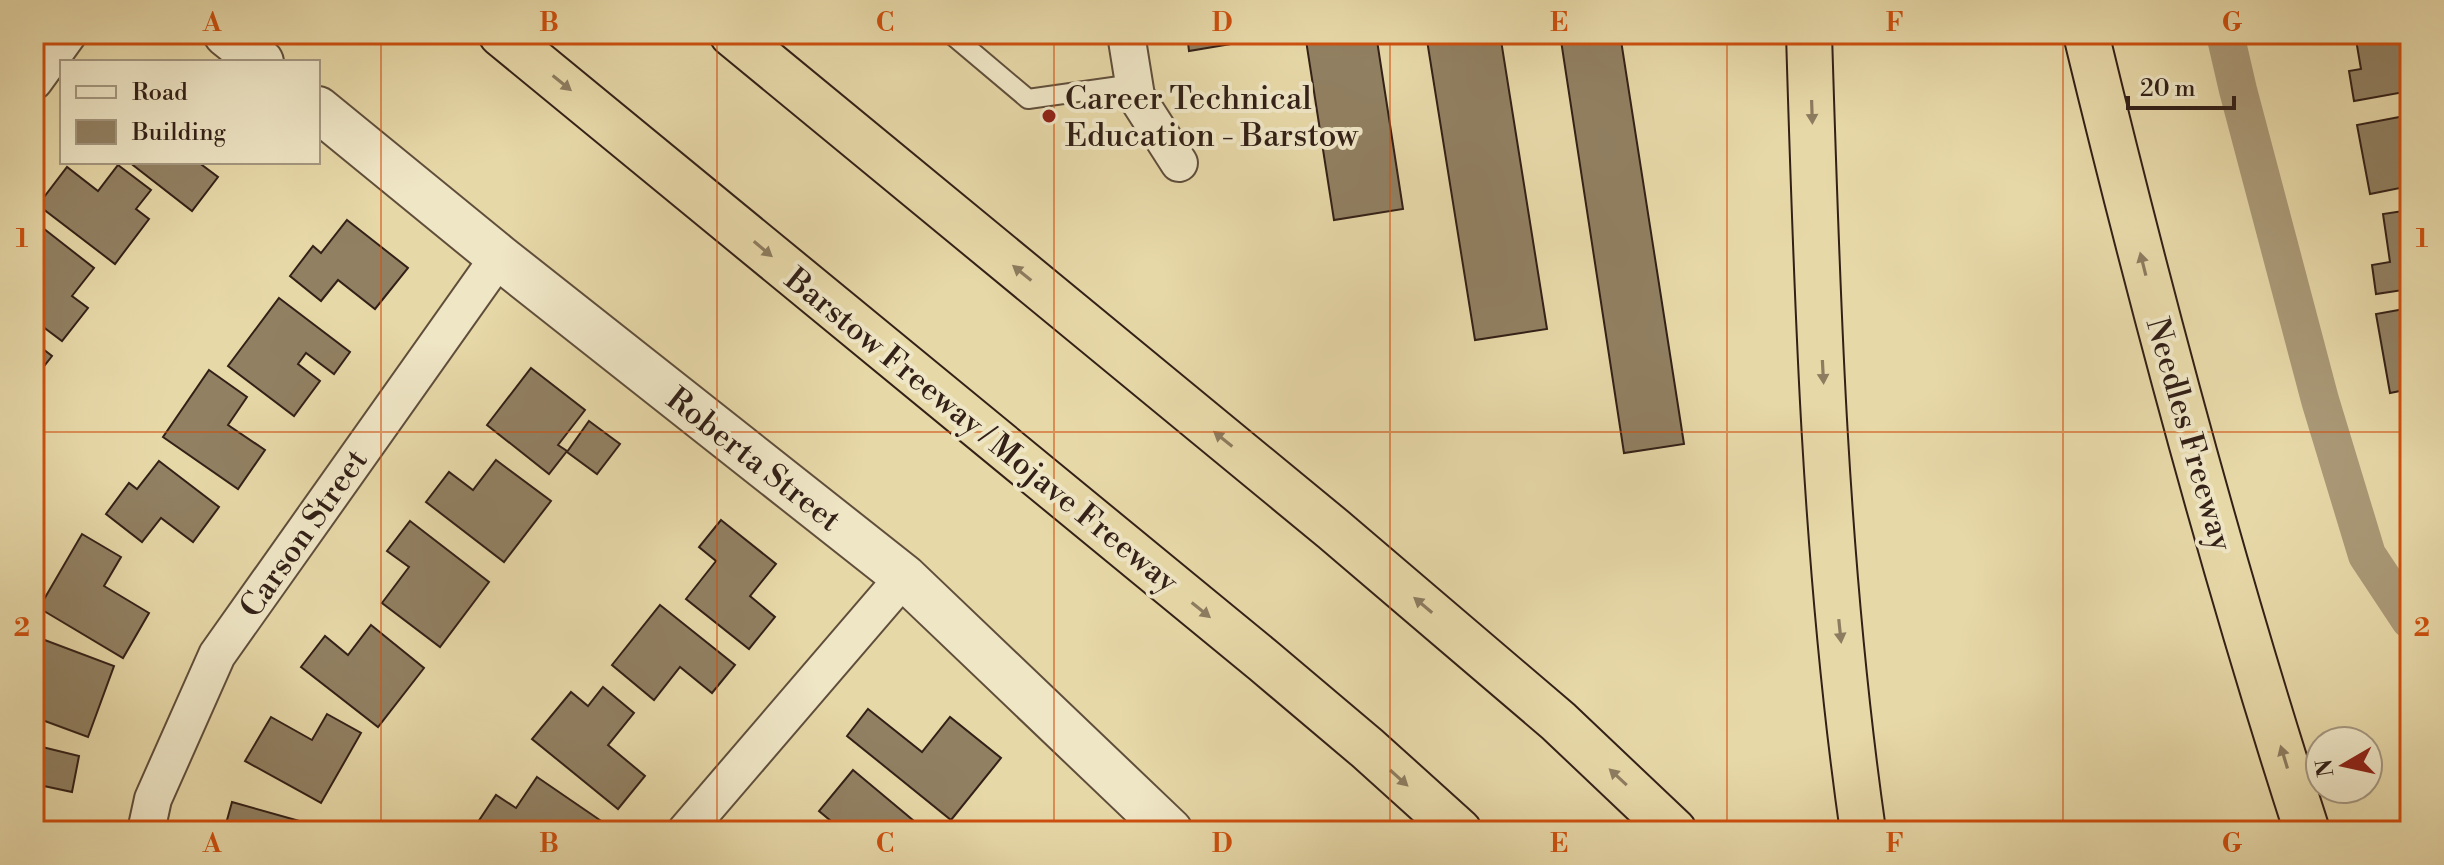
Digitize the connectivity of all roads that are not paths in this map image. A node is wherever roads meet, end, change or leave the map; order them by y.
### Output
1 (68, 34) edge
2 (226, 34) edge
3 (501, 34) edge
4 (732, 34) edge
5 (951, 34) edge
6 (1126, 34) edge
7 (1809, 34) edge
8 (2086, 34) edge
9 (258, 60) edge
10 (34, 81) edge
11 (1134, 84) junction
12 (320, 111) edge
13 (1179, 163) dead end
14 (499, 257) junction
15 (904, 577) junction
16 (146, 831) edge
17 (686, 831) edge
18 (1170, 831) edge
19 (1459, 831) edge
20 (1674, 831) edge
21 (1863, 831) edge
22 (2307, 831) edge

1 - 10 street
2 - 9 street
3 -> 19 highway, Barstow Freeway / Mojave Freeway
20 -> 4 highway
5 - 11 lane
6 - 11 street
7 -> 21 highway
22 -> 8 highway, Needles Freeway
11 - 13 street
12 - 14 street, Roberta Street
14 - 15 street, Roberta Street
14 - 16 street, Carson Street
15 - 17 street
15 - 18 street, Roberta Street

